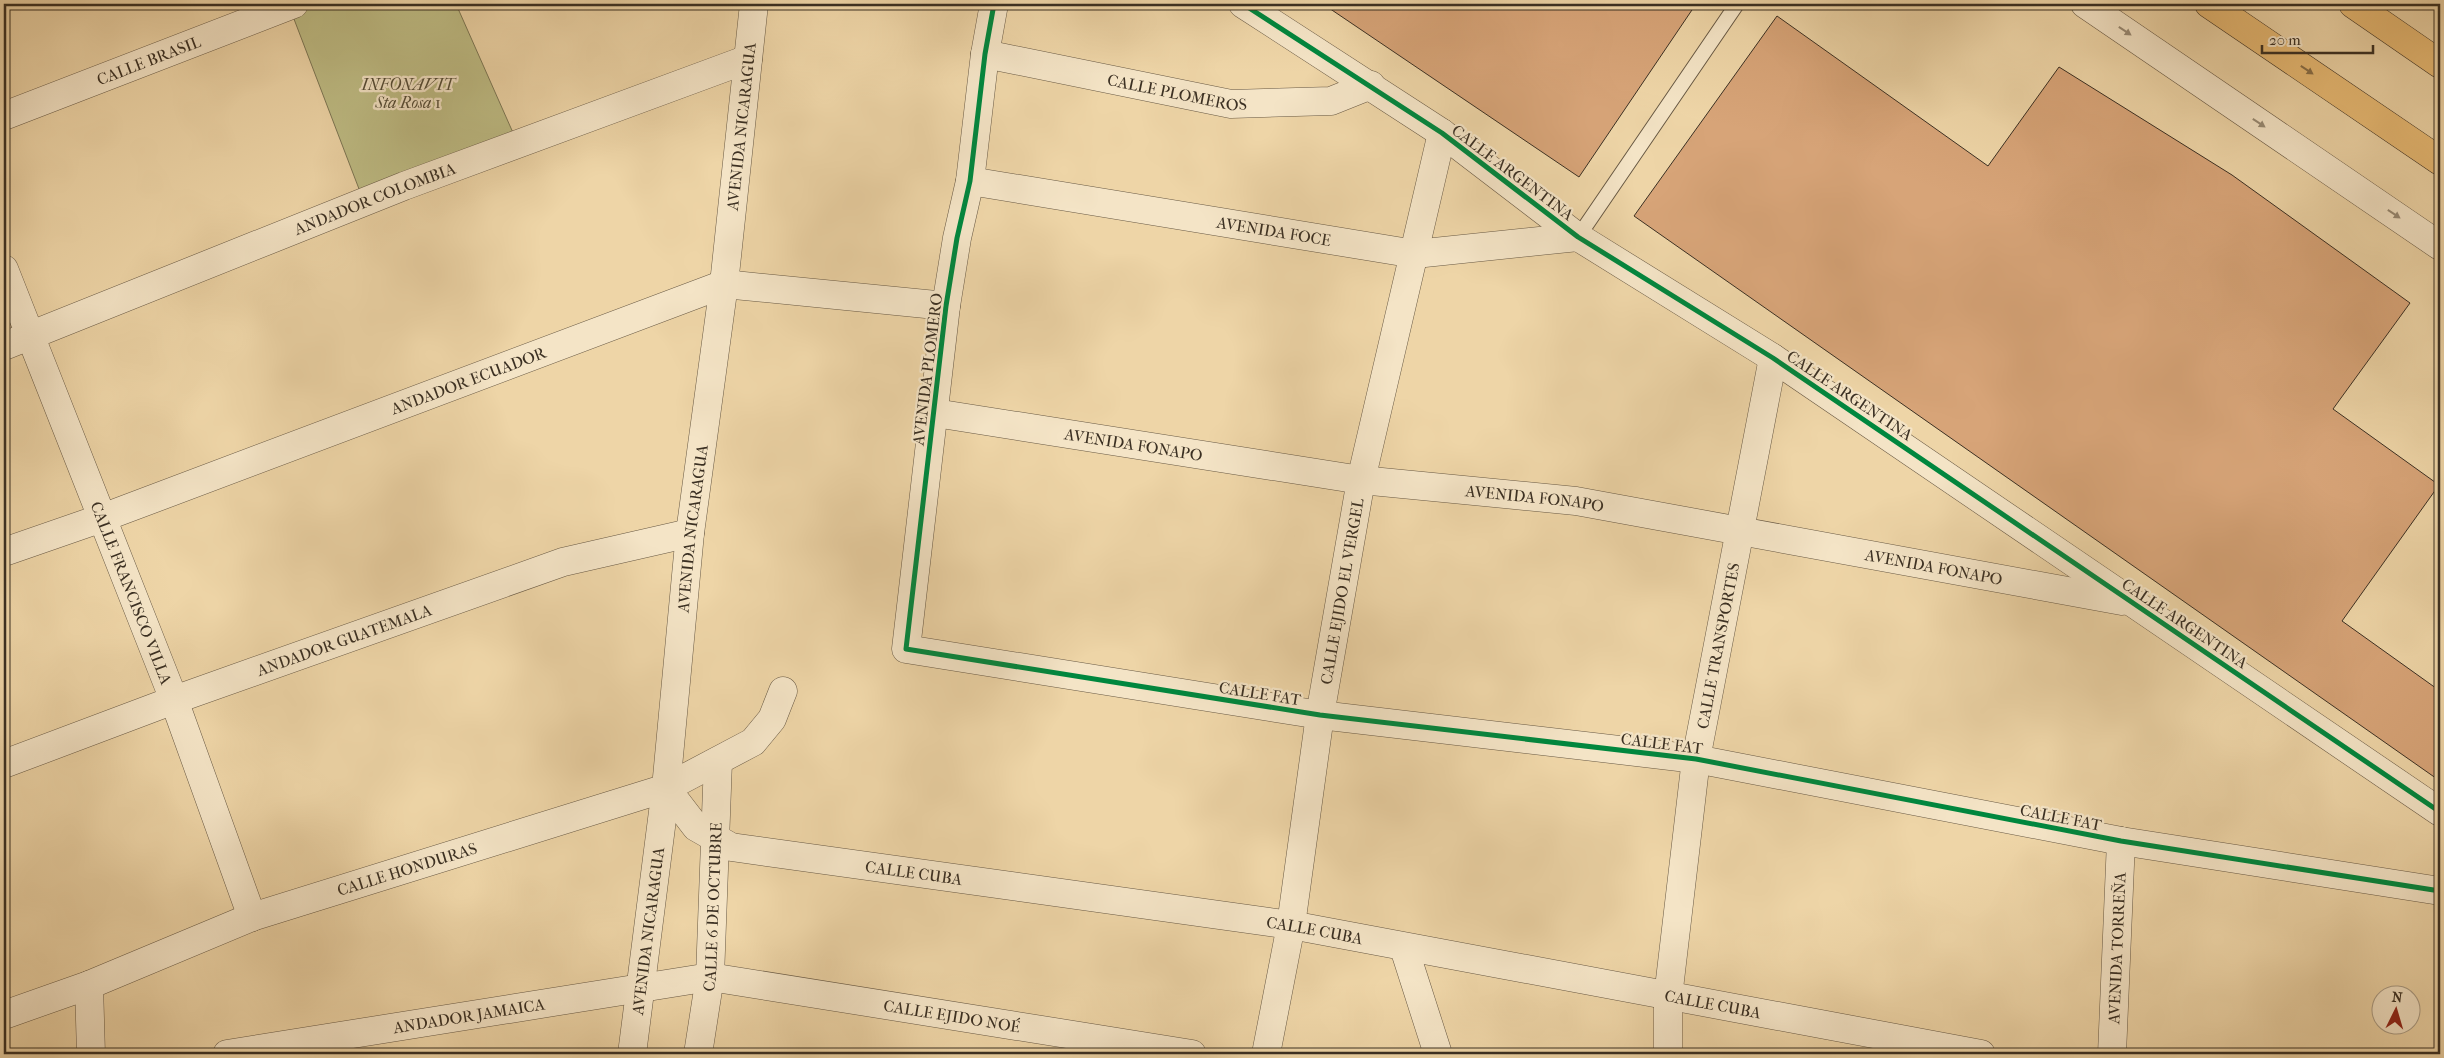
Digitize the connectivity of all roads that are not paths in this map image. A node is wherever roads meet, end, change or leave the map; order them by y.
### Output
1 (294, 4) edge
2 (754, 4) edge
3 (994, 4) edge
4 (1243, 4) edge
5 (1737, 4) edge
6 (2085, 4) edge
7 (2209, 4) edge
8 (2353, 4) edge
9 (985, 54) junction
10 (748, 59) junction
11 (2440, 64) edge
12 (1371, 85) junction
13 (4, 116) edge
14 (1442, 133) junction
15 (2440, 161) edge
16 (970, 180) junction
17 (1578, 237) junction
18 (2440, 246) edge
19 (1415, 254) junction
20 (4, 269) edge
21 (724, 284) junction
22 (946, 306) junction
23 (31, 336) junction
24 (4, 346) edge
25 (1773, 358) junction
26 (935, 413) junction
27 (1361, 480) junction
28 (102, 518) junction
29 (1741, 530) junction
30 (690, 533) junction
31 (4, 552) edge
32 (2133, 603) junction
33 (906, 649) joint
34 (783, 691) dead end
35 (174, 700) junction
36 (1320, 715) junction
37 (1696, 759) junction
38 (718, 761) junction
39 (4, 764) edge
40 (666, 788) junction
41 (2440, 812) edge
42 (714, 836) junction
43 (2121, 842) junction
44 (2440, 891) edge
45 (252, 917) junction
46 (1290, 925) junction
47 (1404, 948) junction
48 (710, 977) junction
49 (89, 985) junction
50 (641, 988) junction
51 (1668, 997) junction
52 (4, 1015) edge
53 (92, 1054) edge
54 (227, 1054) edge
55 (632, 1054) edge
56 (698, 1054) edge
57 (1192, 1054) edge
58 (1266, 1054) edge
59 (1438, 1054) edge
60 (1668, 1054) edge
61 (1981, 1054) edge
62 (2112, 1054) edge

1 - 13 street, CALLE BRASIL
2 - 10 street, AVENIDA NICARAGUA
3 - 9 street, AVENIDA PLOMERO
4 - 12 street, CALLE ARGENTINA
5 - 17 lane
6 -> 18 street
7 -> 15 main road
8 - 11 main road
9 - 12 street, CALLE PLOMEROS
9 - 16 street, AVENIDA PLOMERO
10 - 21 street, AVENIDA NICARAGUA
10 - 23 street, ANDADOR COLOMBIA
12 - 14 street, CALLE ARGENTINA
14 - 17 street, CALLE ARGENTINA
14 - 19 street, CALLE EJIDO EL VERGEL
16 - 19 street, AVENIDA FOCE
16 - 22 street, AVENIDA PLOMERO
17 - 19 street, AVENIDA FOCE
17 - 25 street, CALLE ARGENTINA
19 - 27 street, CALLE EJIDO EL VERGEL
20 - 23 street, CALLE FRANCISCO VILLA
21 - 22 street, ANDADOR ECUADOR
21 - 28 street, ANDADOR ECUADOR
21 - 30 street, AVENIDA NICARAGUA
22 - 26 street, AVENIDA PLOMERO
23 - 24 street, ANDADOR COLOMBIA
23 - 28 street, CALLE FRANCISCO VILLA
25 - 29 street, CALLE TRANSPORTES
25 - 32 street, CALLE ARGENTINA
26 - 27 street, AVENIDA FONAPO
26 - 33 street, AVENIDA PLOMERO
27 - 29 street, AVENIDA FONAPO
27 - 36 street, CALLE EJIDO EL VERGEL
28 - 31 street, ANDADOR ECUADOR
28 - 35 street, CALLE FRANCISCO VILLA
29 - 32 street, AVENIDA FONAPO
29 - 37 street, CALLE TRANSPORTES
30 - 35 street, ANDADOR GUATEMALA
30 - 40 street, AVENIDA NICARAGUA
32 - 41 street, CALLE ARGENTINA
33 - 36 street, CALLE FAT
34 - 38 street, CALLE HONDURAS
35 - 39 street, ANDADOR GUATEMALA
35 - 45 street, CALLE FRANCISCO VILLA
36 - 37 street, CALLE FAT
36 - 46 street, CALLE EJIDO EL VERGEL
37 - 43 street, CALLE FAT
37 - 51 street, CALLE TRANSPORTES
38 - 40 street, CALLE HONDURAS
38 - 42 street, CALLE 6 DE OCTUBRE
40 - 42 street, CALLE CUBA
40 - 45 street, CALLE HONDURAS
40 - 50 street, AVENIDA NICARAGUA
42 - 46 street, CALLE CUBA
42 - 48 street, CALLE 6 DE OCTUBRE
43 - 44 street, CALLE FAT
43 - 62 street, AVENIDA TORREÑA
45 - 49 street, CALLE HONDURAS
46 - 47 street, CALLE CUBA
46 - 58 street, CALLE EJIDO EL VERGEL
47 - 51 street, CALLE CUBA
47 - 59 street
48 - 50 street, ANDADOR JAMAICA
48 - 56 street, CALLE 6 DE OCTUBRE
48 - 57 street, CALLE EJIDO NOÉ
49 - 52 street, CALLE HONDURAS
49 - 53 street
50 - 54 street, ANDADOR JAMAICA
50 - 55 street, AVENIDA NICARAGUA
51 - 60 street, CALLE TRANSPORTES
51 - 61 street, CALLE CUBA

